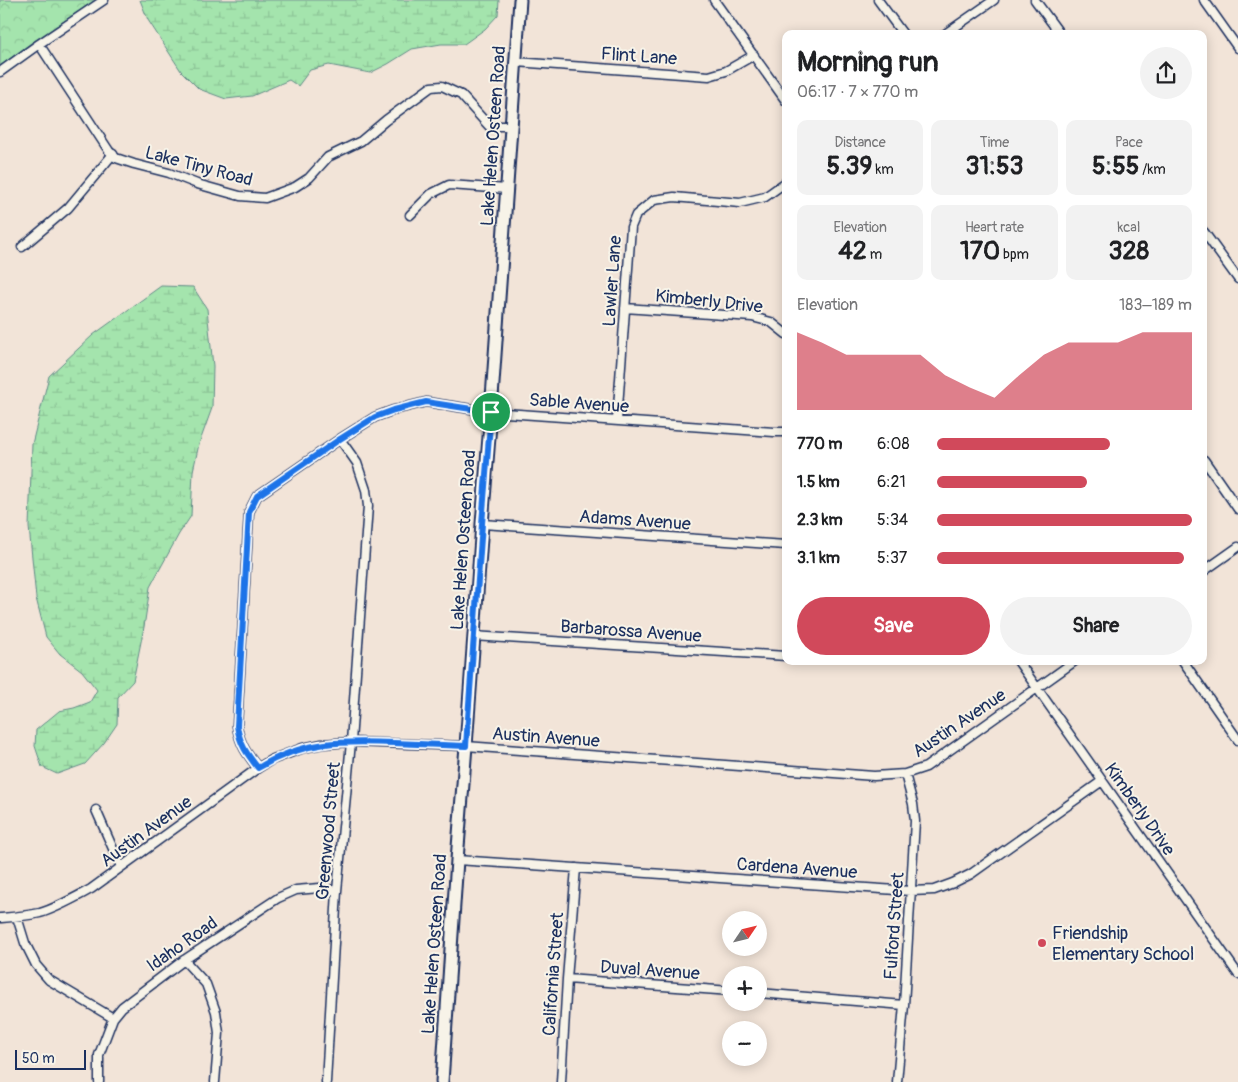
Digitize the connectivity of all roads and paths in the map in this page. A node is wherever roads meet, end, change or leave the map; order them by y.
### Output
1 (104, 0) edge
2 (520, 0) edge
3 (714, 0) edge
4 (878, 0) edge
5 (994, 0) edge
6 (1035, 0) edge
7 (1204, 0) edge
8 (900, 30) edge
9 (951, 30) edge
10 (1057, 30) edge
11 (39, 44) junction
12 (1238, 48) edge
13 (754, 56) junction
14 (516, 62) junction
15 (0, 72) edge
16 (782, 96) edge
17 (512, 126) junction
18 (112, 154) junction
19 (782, 185) edge
20 (507, 189) junction
21 (410, 215) dead end
22 (1207, 236) edge
23 (22, 247) dead end
24 (1238, 279) edge
25 (625, 308) junction
26 (782, 331) edge
27 (491, 412) junction
28 (617, 421) junction
29 (782, 432) edge
30 (340, 439) junction
31 (1207, 464) edge
32 (1238, 509) edge
33 (482, 524) junction
34 (782, 545) edge
35 (1238, 548) edge
36 (1207, 569) edge
37 (473, 636) junction
38 (782, 656) edge
39 (1021, 665) edge
40 (1070, 665) edge
41 (1186, 665) edge
42 (1037, 689) junction
43 (1238, 740) edge
44 (351, 742) junction
45 (466, 746) junction
46 (258, 768) junction
47 (905, 774) junction
48 (1102, 780) junction
49 (96, 810) dead end
50 (457, 860) junction
51 (121, 867) junction
52 (576, 868) junction
53 (337, 891) junction
54 (911, 891) junction
55 (17, 917) junction
56 (0, 918) edge
57 (184, 960) junction
58 (1238, 974) edge
59 (567, 979) junction
60 (722, 990) edge
61 (767, 995) edge
62 (904, 1004) junction
63 (113, 1018) junction
64 (98, 1082) edge
65 (215, 1082) edge
66 (326, 1082) edge
67 (442, 1082) edge
68 (561, 1082) edge
69 (897, 1082) edge

1 - 11 street
2 - 14 street, Lake Helen Osteen Road
3 - 13 street
4 - 8 street
5 - 9 street
6 - 10 street
7 - 12 street
11 - 15 street
11 - 18 street
13 - 14 street, Flint Lane
13 - 16 street
14 - 17 street, Lake Helen Osteen Road
17 - 18 street, Lake Tiny Road
17 - 20 street, Lake Helen Osteen Road
18 - 23 street
19 - 25 street, Lawler Lane
20 - 21 street
20 - 27 street, Lake Helen Osteen Road
22 - 24 street
25 - 26 street, Kimberly Drive
25 - 28 street, Lawler Lane
27 - 28 street, Sable Avenue
27 - 30 street, Sable Avenue
27 - 33 street, Lake Helen Osteen Road
28 - 29 street, Sable Avenue
30 - 44 street, Greenwood Street
30 - 46 street, Sable Avenue
31 - 32 street
33 - 34 street, Adams Avenue
33 - 37 street, Lake Helen Osteen Road
35 - 36 street
37 - 38 street, Barbarossa Avenue
37 - 45 street, Lake Helen Osteen Road
39 - 42 street, Kimberly Drive
40 - 42 street, Austin Avenue
41 - 43 street
42 - 47 street, Austin Avenue
42 - 48 street, Kimberly Drive
44 - 45 street, Austin Avenue
44 - 46 street, Austin Avenue
44 - 53 street, Greenwood Street
45 - 47 street, Austin Avenue
45 - 50 street, Lake Helen Osteen Road
46 - 51 street, Austin Avenue
47 - 54 street, Fulford Street
48 - 54 street, Cardena Avenue
48 - 58 street, Kimberly Drive
49 - 51 street
50 - 52 street, Cardena Avenue
50 - 67 street, Lake Helen Osteen Road
51 - 55 street, Austin Avenue
52 - 54 street, Cardena Avenue
52 - 59 street, California Street
53 - 57 street, Idaho Road
53 - 66 street, Greenwood Street
54 - 62 street, Fulford Street
55 - 56 street, Austin Avenue
55 - 63 street
57 - 63 street, Idaho Road
57 - 65 street
59 - 60 street, Duval Avenue
59 - 68 street, California Street
61 - 62 street
62 - 69 street, Fulford Street
63 - 64 street, Idaho Road

